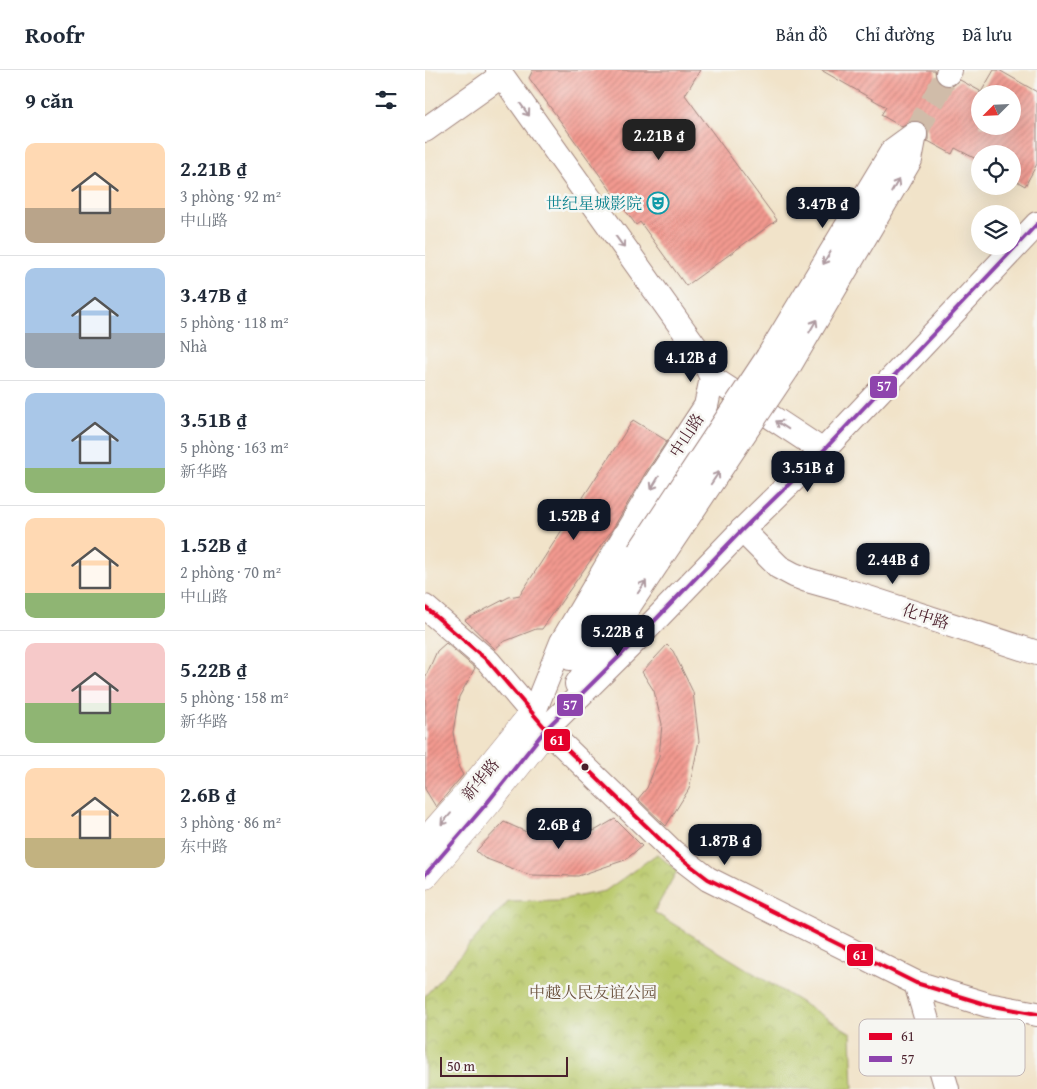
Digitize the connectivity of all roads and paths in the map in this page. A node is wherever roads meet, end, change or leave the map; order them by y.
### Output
1 (499, 73) edge
2 (425, 130) edge
3 (1037, 224) edge
4 (712, 378) junction
5 (823, 451) junction
6 (743, 530) junction
7 (649, 557) junction
8 (425, 607) edge
9 (1037, 653) edge
10 (540, 722) junction
11 (425, 843) edge
12 (425, 875) edge
13 (916, 984) junction
14 (1037, 1014) edge
15 (926, 1019) edge
16 (943, 1076) edge
17 (947, 1089) edge

1 - 2 street
1 -> 4 street
3 - 5 street, 新华路
5 -> 4 street
4 -> 10 street, 中山路
5 - 6 street, 新华路
6 - 9 street, 化中路
6 - 10 street, 新华路
7 -> 7 street, bridge
7 - 10 street
8 - 10 street
10 -> 11 main road, 新华路
10 - 12 main road, 新华路
10 - 13 street
13 - 14 street
13 - 15 street
16 - 17 street

